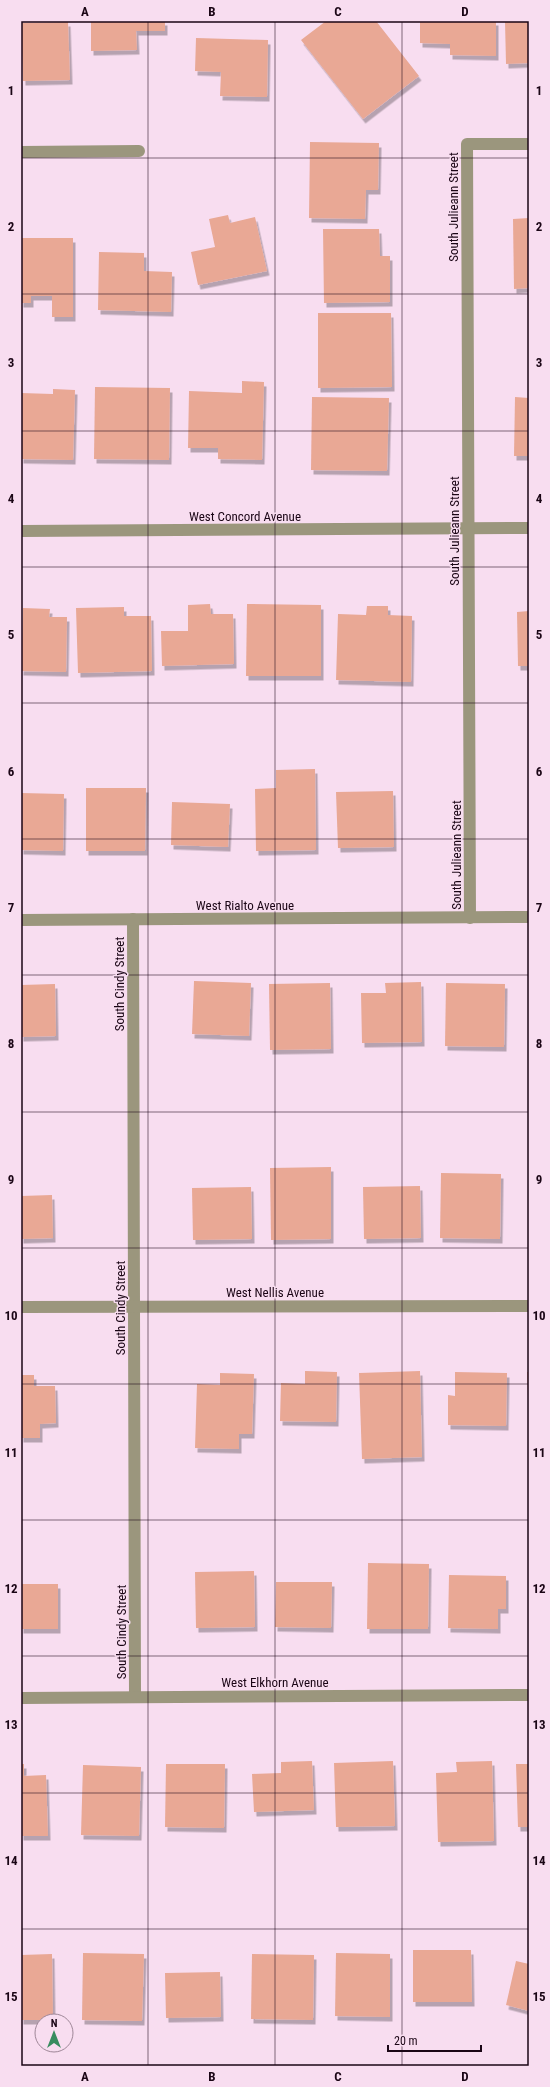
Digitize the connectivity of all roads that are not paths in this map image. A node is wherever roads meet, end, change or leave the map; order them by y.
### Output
1 (529, 144) edge
2 (139, 151) dead end
3 (21, 152) edge
4 (468, 528) junction
5 (529, 528) edge
6 (21, 531) edge
7 (529, 917) edge
8 (470, 918) junction
9 (133, 919) junction
10 (21, 920) edge
11 (134, 1306) junction
12 (529, 1306) edge
13 (21, 1307) edge
14 (529, 1695) edge
15 (135, 1697) junction
16 (21, 1698) edge

1 - 4 street, South Julieann Street
2 - 3 street
4 - 5 street, West Concord Avenue
4 - 6 street, West Concord Avenue
4 - 8 street, South Julieann Street
7 - 8 street, West Rialto Avenue
8 - 9 street, West Rialto Avenue
9 - 10 street, West Rialto Avenue
9 - 11 street, South Cindy Street
11 - 12 street, West Nellis Avenue
11 - 13 street, West Nellis Avenue
11 - 15 street, South Cindy Street
14 - 15 street, West Elkhorn Avenue
15 - 16 street, West Elkhorn Avenue

